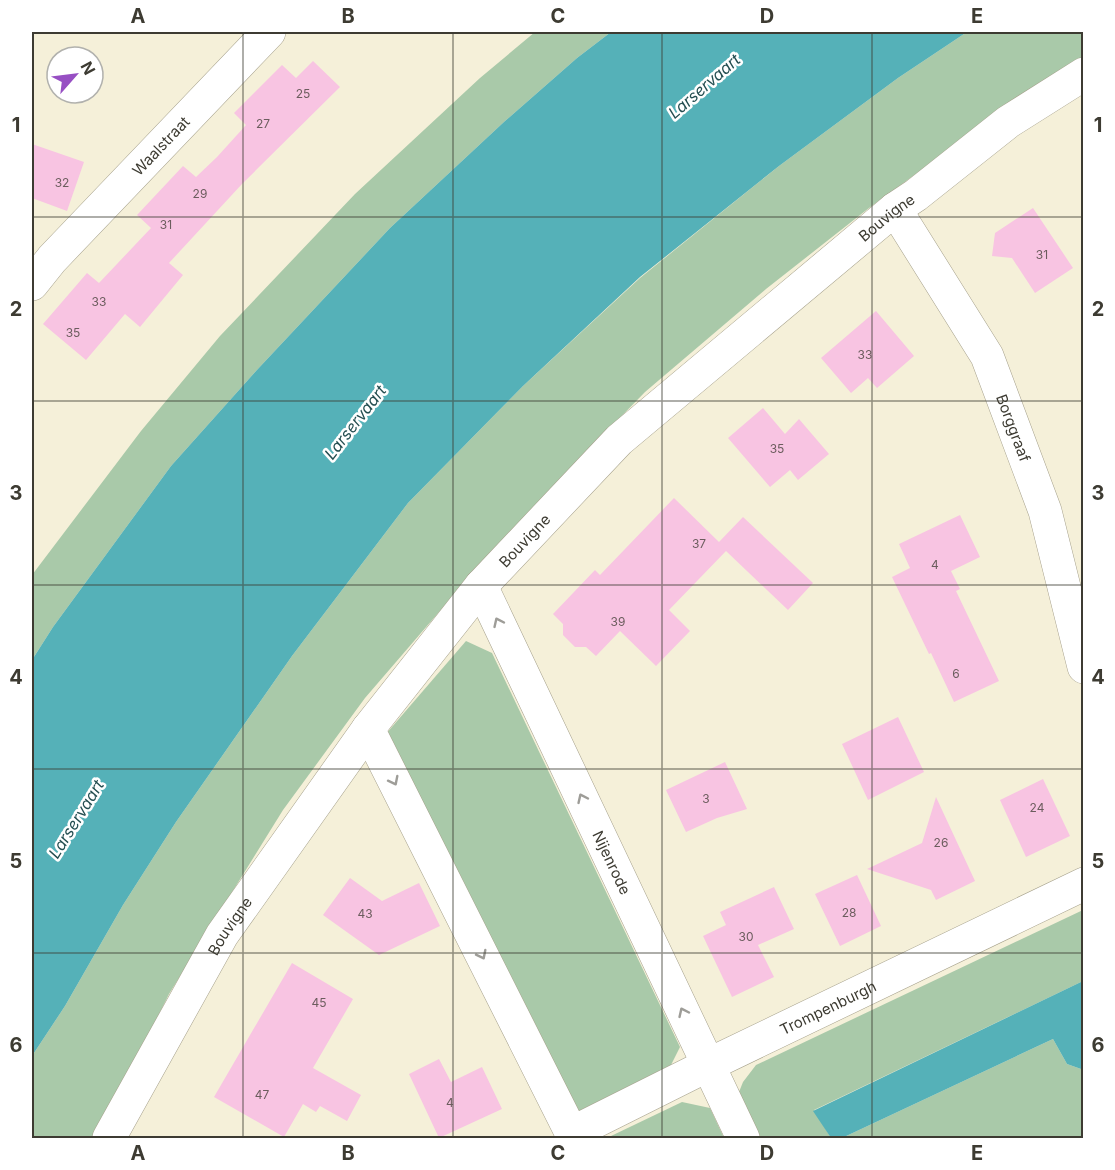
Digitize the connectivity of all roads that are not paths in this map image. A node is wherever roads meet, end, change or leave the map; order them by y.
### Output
1 (269, 32) edge
2 (1083, 74) edge
3 (894, 209) junction
4 (38, 265) edge
5 (481, 586) junction
6 (1083, 667) edge
7 (368, 729) junction
8 (1083, 884) edge
9 (708, 1065) junction
10 (573, 1136) edge
11 (109, 1138) edge
12 (743, 1138) edge

1 - 4 street, Waalstraat
2 - 3 street, Bouvigne
3 - 5 street, Bouvigne
3 - 6 street, Borggraaf
5 - 7 street, Bouvigne
9 -> 5 street, Nijenrode
7 -> 10 street
7 - 11 street, Bouvigne
8 - 9 street, Trompenburgh
9 - 10 street, Trompenburgh
9 - 12 street, Nijenrode

